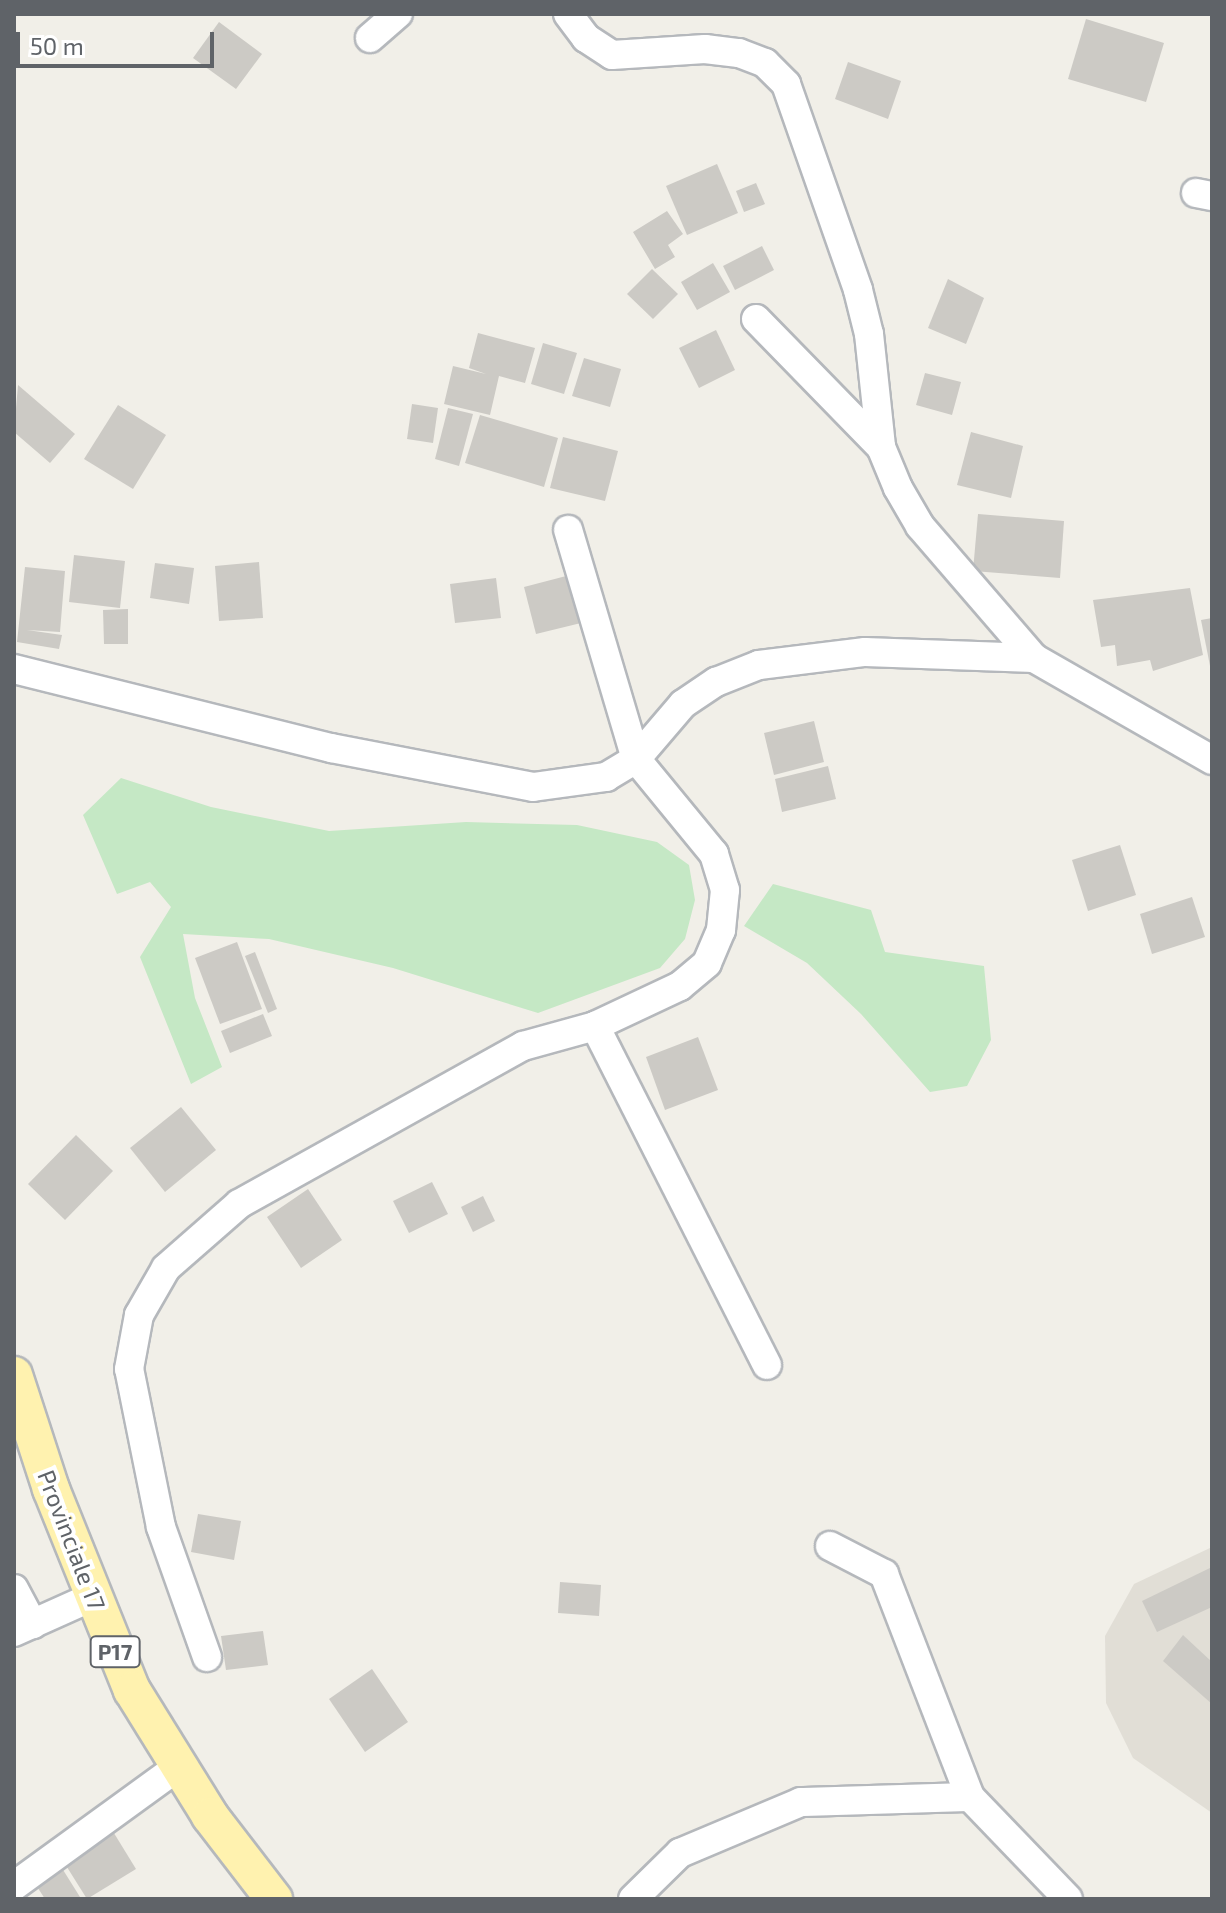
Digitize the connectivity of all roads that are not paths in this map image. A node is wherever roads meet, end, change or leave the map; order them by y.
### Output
1 (398, 14) edge
2 (568, 14) edge
3 (370, 38) dead end
4 (756, 319) dead end
5 (881, 447) junction
6 (568, 530) dead end
7 (1034, 658) junction
8 (14, 669) edge
9 (636, 759) junction
10 (1212, 760) edge
11 (595, 1026) junction
12 (767, 1365) dead end
13 (14, 1375) edge
14 (830, 1546) dead end
15 (14, 1589) edge
16 (92, 1597) junction
17 (23, 1628) edge
18 (207, 1657) dead end
19 (179, 1766) junction
20 (970, 1797) junction
21 (14, 1886) edge
22 (274, 1899) edge
23 (633, 1899) edge
24 (1068, 1899) edge

1 - 3 street
2 - 5 street
4 - 5 street
5 - 7 street
6 - 9 street
7 - 9 street
7 - 10 street
8 - 9 street
9 - 11 street
11 - 12 street
11 - 18 street
13 - 16 main road, Provinciale 17 / P17
14 - 20 street
15 - 17 street
16 - 17 street
16 - 19 main road, Provinciale 17 / P17
19 - 21 street
19 - 22 main road, Provinciale 17 / P17
20 - 23 street
20 - 24 street

